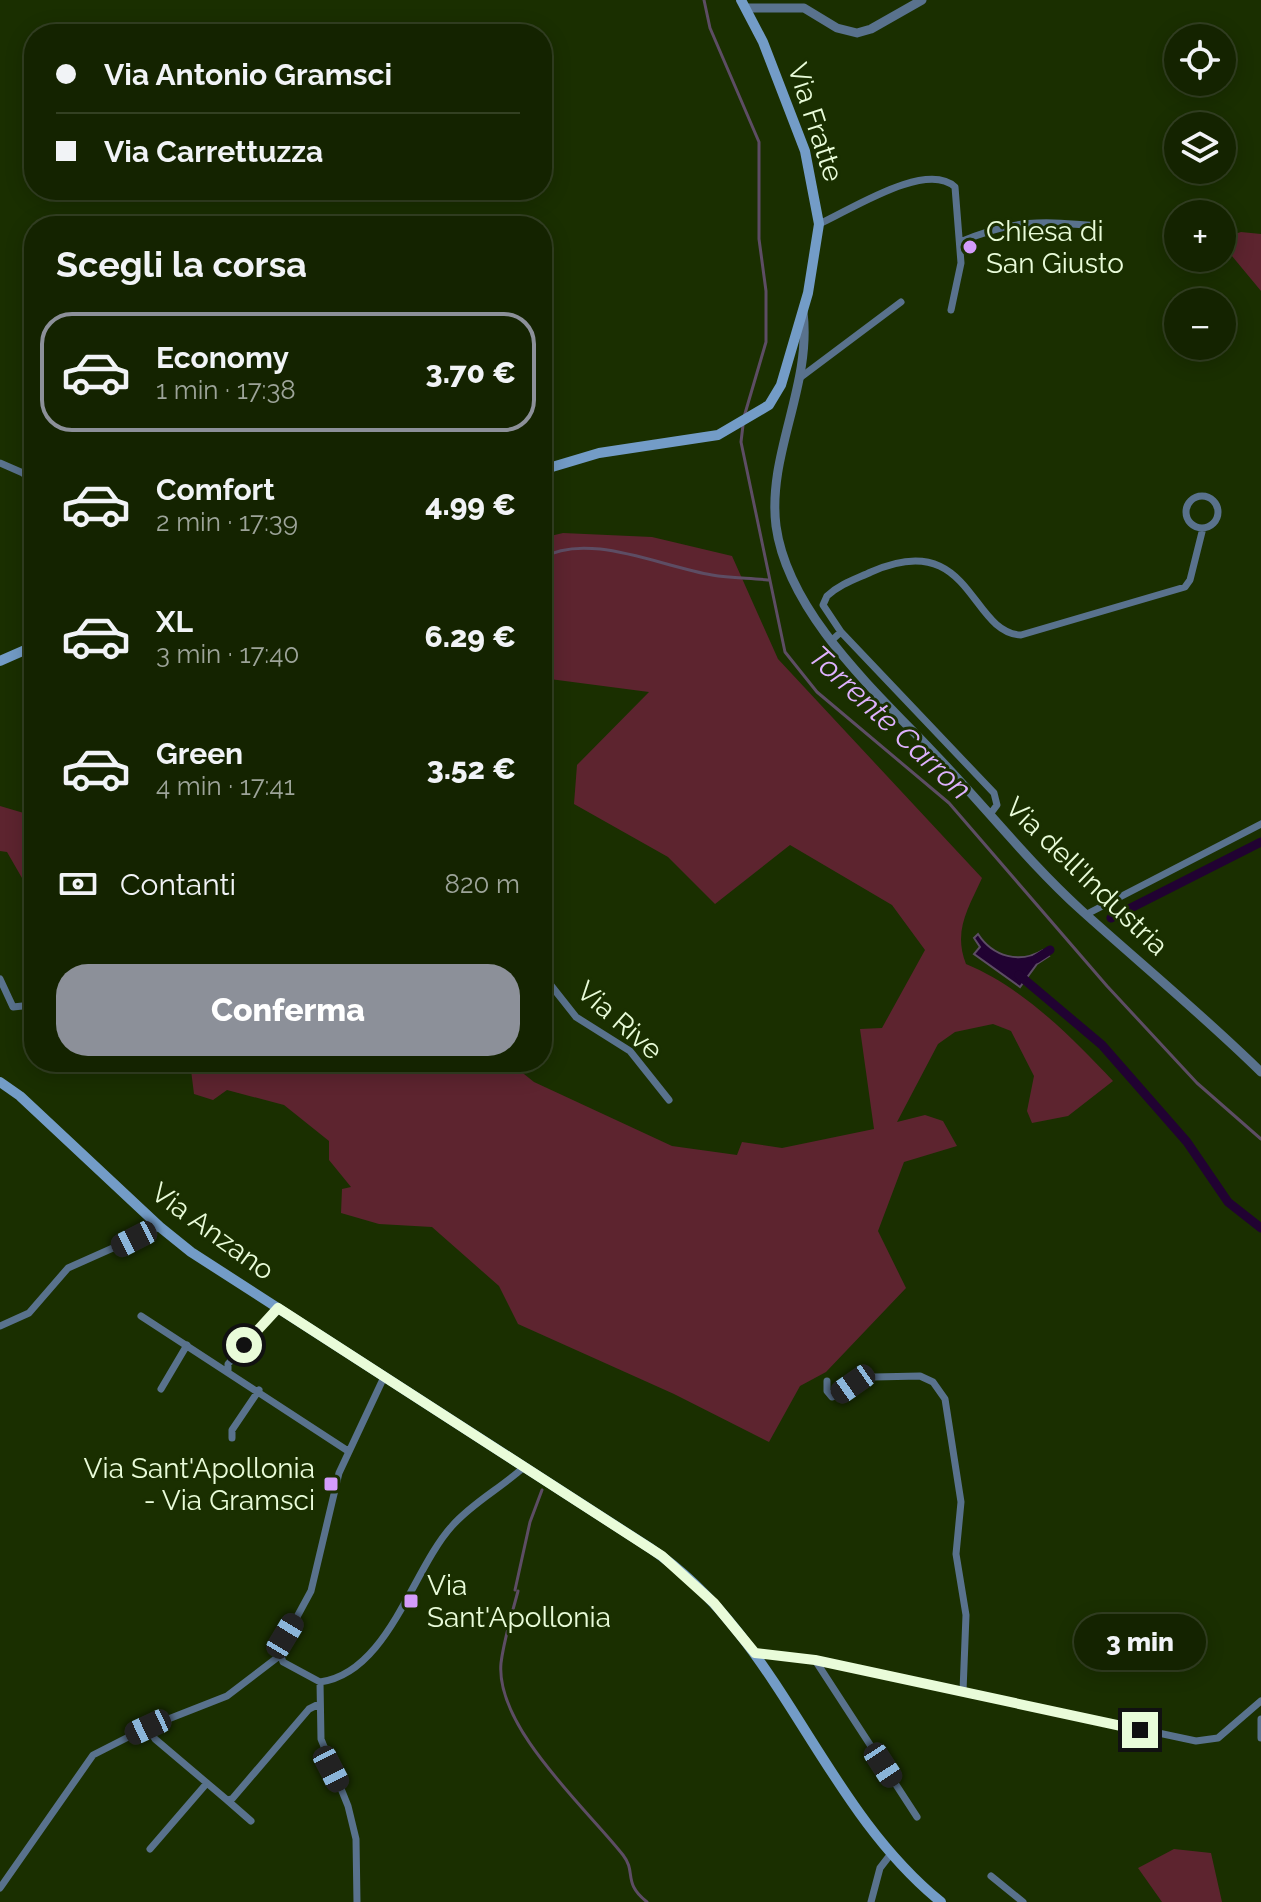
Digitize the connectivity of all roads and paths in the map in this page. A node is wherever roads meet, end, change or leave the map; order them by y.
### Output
1 (922, 0) edge
2 (743, 4) edge
3 (819, 224) junction
4 (1099, 226) dead end
5 (960, 242) junction
6 (901, 302) dead end
7 (951, 310) dead end
8 (803, 312) junction
9 (801, 377) junction
10 (0, 463) edge
11 (552, 467) edge
12 (24, 474) edge
13 (1203, 528) junction
14 (841, 632) junction
15 (832, 640) junction
16 (24, 650) edge
17 (0, 661) edge
18 (991, 813) junction
19 (1261, 824) edge
20 (1087, 914) junction
21 (0, 979) edge
22 (552, 987) edge
23 (24, 1006) edge
24 (1261, 1072) edge
25 (0, 1082) edge
26 (669, 1100) dead end
27 (160, 1227) junction
28 (278, 1308) junction
29 (141, 1316) dead end
30 (0, 1326) edge
31 (187, 1345) junction
32 (228, 1371) junction
33 (384, 1377) junction
34 (827, 1381) dead end
35 (161, 1389) dead end
36 (259, 1390) junction
37 (232, 1438) dead end
38 (348, 1451) junction
39 (524, 1467) junction
40 (755, 1653) junction
41 (278, 1657) junction
42 (815, 1660) junction
43 (320, 1682) junction
44 (963, 1691) junction
45 (319, 1704) junction
46 (1260, 1705) edge
47 (1261, 1719) edge
48 (148, 1727) junction
49 (1261, 1738) edge
50 (207, 1783) junction
51 (227, 1800) junction
52 (917, 1817) dead end
53 (251, 1821) dead end
54 (150, 1849) dead end
55 (890, 1855) junction
56 (991, 1876) dead end
57 (0, 1888) edge
58 (357, 1902) edge
59 (871, 1902) edge
60 (941, 1902) edge
61 (1023, 1902) edge

1 - 2 street
2 - 3 main road, Via Fratte
3 - 5 street
3 - 8 main road, Via Fratte
4 - 5 street
5 - 7 street
6 - 9 street
8 - 9 street, Via dell'Industria
8 - 11 main road, Via Fratte
9 - 15 street, Via dell'Industria
10 - 12 street
13 - 13 street
13 - 14 street
14 - 15 street
14 - 18 street
15 - 18 street, Via dell'Industria
16 - 17 main road
18 - 20 street, Via dell'Industria
19 - 20 street
20 - 24 street, Via dell'Industria
21 - 23 street
22 - 26 street, Via Rive
25 - 27 main road, Via Anzano
27 - 28 main road, Via Anzano
27 - 30 street
28 - 32 street
28 - 33 main road, Via Anzano
29 - 31 street
31 - 32 street
31 - 35 street
32 - 36 street
33 - 38 street
33 - 39 main road, Via Anzano
34 - 44 street
36 - 37 street
36 - 38 street
38 - 41 street
39 - 40 main road, Via Anzano
39 - 43 street
40 - 42 street
40 - 55 main road, Via Anzano
41 - 43 street
41 - 48 street
42 - 44 street
42 - 52 street
43 - 45 street
44 - 46 street
45 - 51 street
45 - 58 street
47 - 49 street
48 - 50 street
48 - 57 street
50 - 51 street
50 - 54 street
51 - 53 street
55 - 59 street
55 - 60 main road, Via Anzano
56 - 61 street

